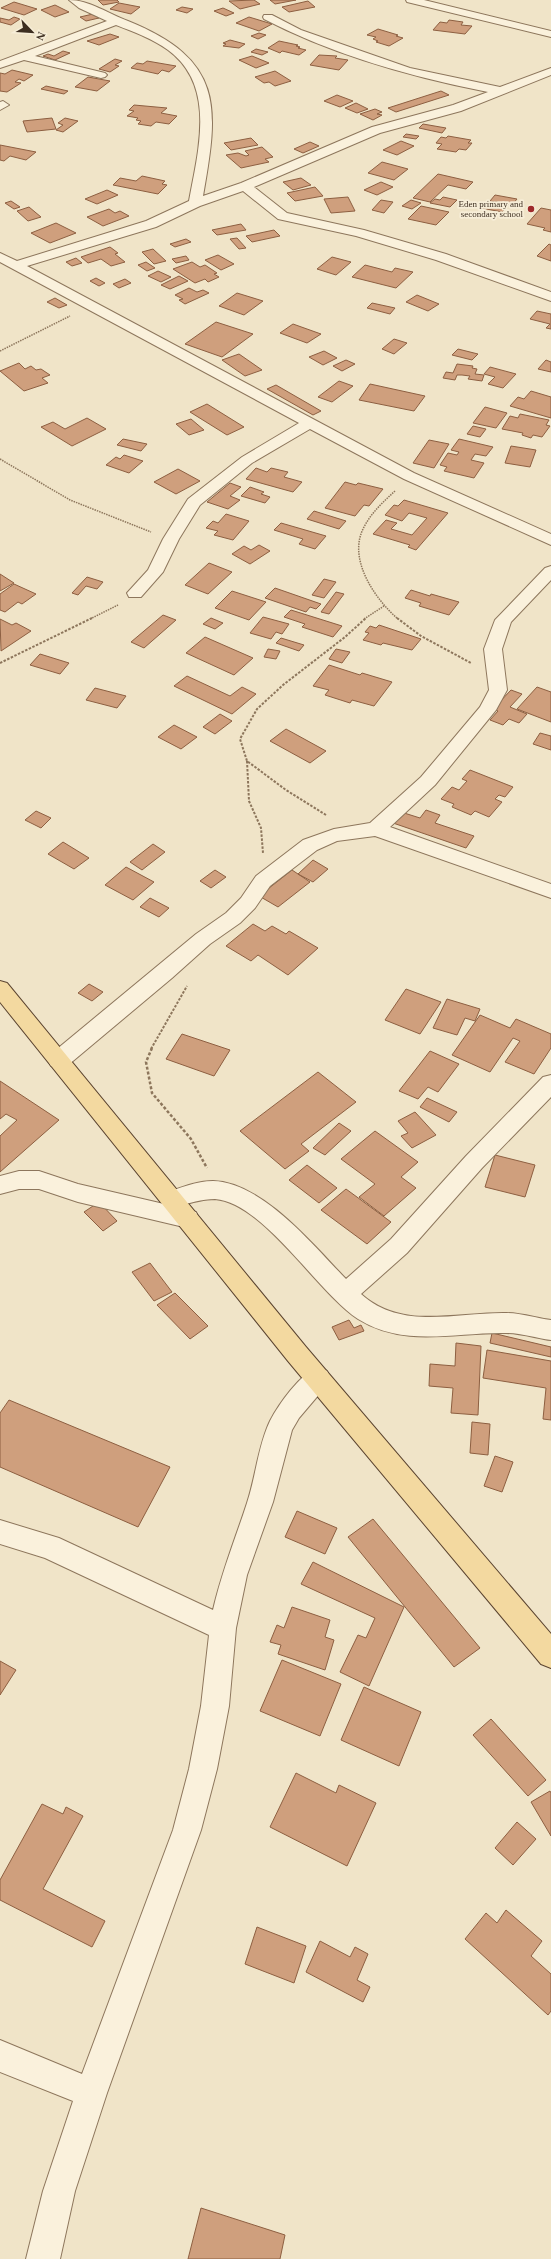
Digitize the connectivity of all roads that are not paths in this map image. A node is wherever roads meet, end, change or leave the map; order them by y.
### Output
1 (74, 0) edge
2 (411, 0) edge
3 (268, 17) dead end
4 (116, 21) junction
5 (551, 34) edge
6 (22, 56) junction
7 (0, 65) edge
8 (551, 71) edge
9 (101, 75) dead end
10 (504, 91) junction
11 (245, 186) junction
12 (195, 203) junction
13 (6, 261) edge
14 (549, 294) edge
15 (308, 424) junction
16 (551, 540) edge
17 (551, 571) edge
18 (135, 593) road end
19 (376, 829) junction
20 (551, 891) edge
21 (0, 988) edge
22 (59, 1060) junction
23 (551, 1083) edge
24 (0, 1185) edge
25 (173, 1200) junction
26 (188, 1219) junction
27 (346, 1294) junction
28 (551, 1330) edge
29 (318, 1378) junction
30 (0, 1532) edge
31 (223, 1628) junction
32 (551, 1655) edge
33 (0, 2056) edge
34 (91, 2093) junction
35 (42, 2259) edge

1 - 4 street
2 - 5 street
3 - 10 street
4 - 6 street
4 - 12 street
6 - 7 street
6 - 9 street
8 - 10 street
10 - 11 street
11 - 12 street
11 - 14 street
12 - 13 street
13 - 15 street
15 - 16 street
15 - 18 street
17 - 19 street
19 - 20 street
19 - 22 street
21 - 22 main road
22 - 25 main road
23 - 27 street
24 - 26 street
25 - 26 main road
25 - 27 street
26 - 29 main road
27 - 28 street
29 - 31 street
29 - 32 main road
30 - 31 street
31 - 34 street
33 - 34 street
34 - 35 street

